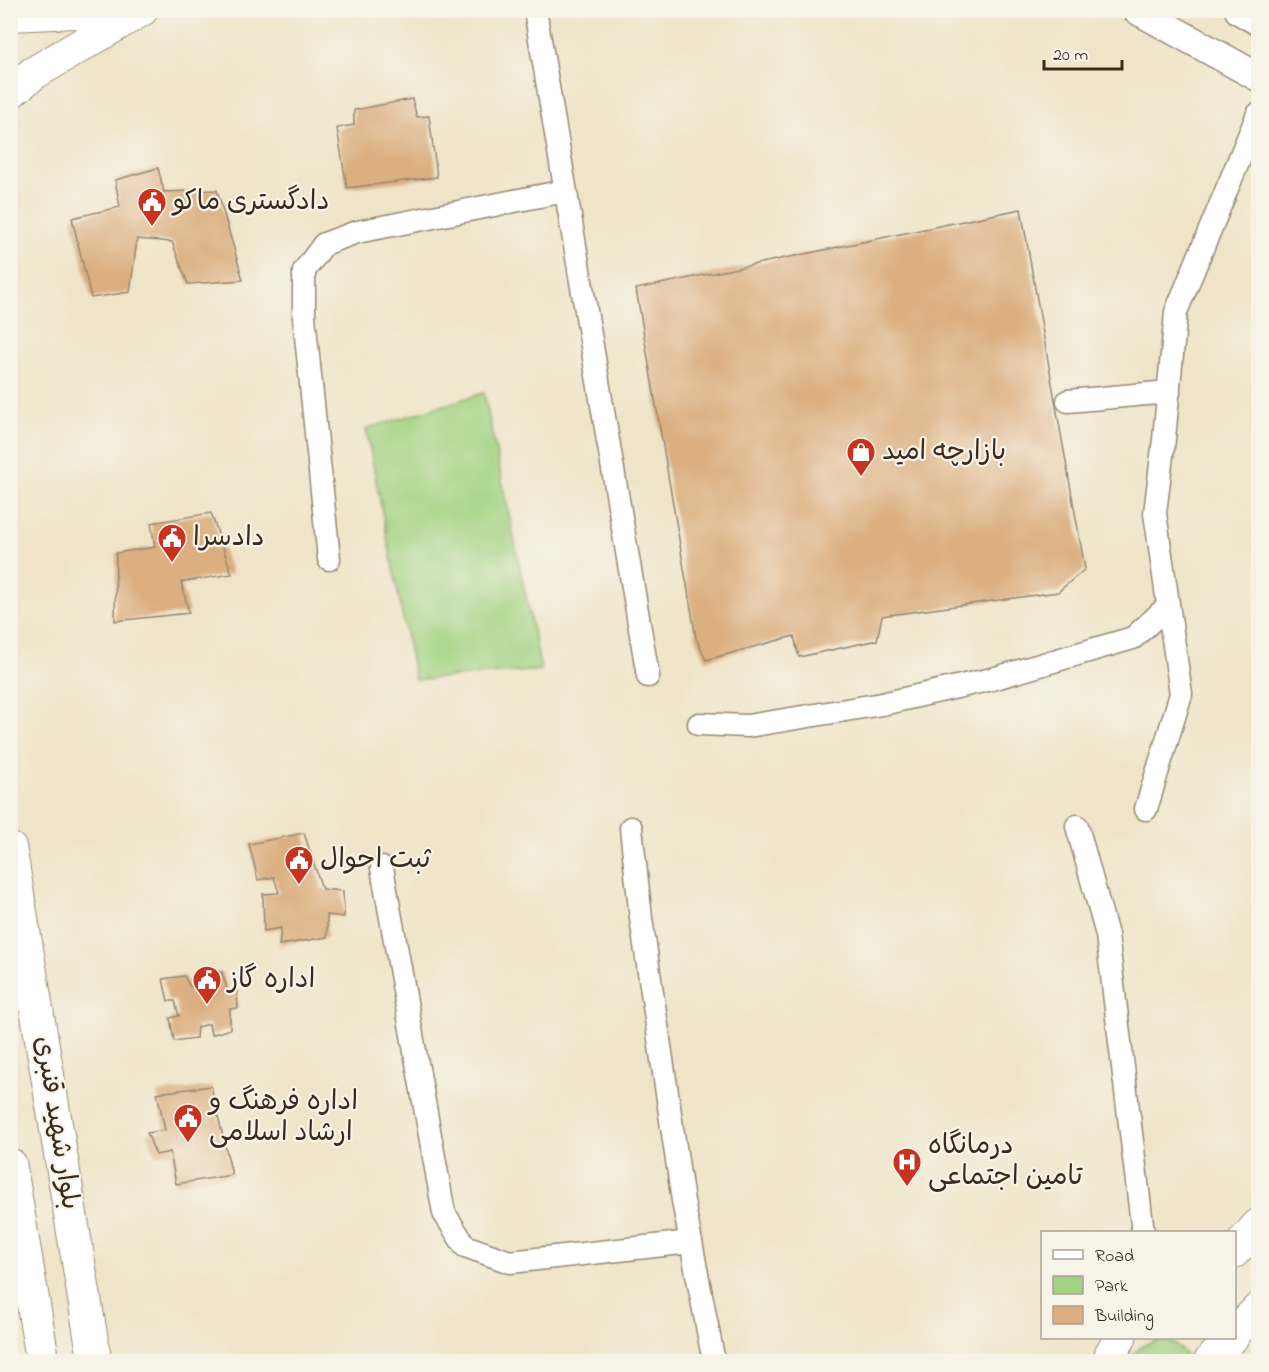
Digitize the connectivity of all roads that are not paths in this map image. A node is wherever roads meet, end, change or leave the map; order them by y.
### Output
1 (121, 10) edge
2 (141, 10) edge
3 (535, 10) edge
4 (1137, 10) edge
5 (1239, 10) edge
6 (10, 15) edge
7 (1258, 21) edge
8 (1258, 77) edge
9 (10, 92) edge
10 (1258, 114) edge
11 (565, 191) junction
12 (1169, 392) junction
13 (1068, 401) dead end
14 (329, 559) dead end
15 (1168, 606) junction
16 (648, 676) dead end
17 (699, 724) dead end
18 (1146, 808) dead end
19 (1077, 826) dead end
20 (631, 828) dead end
21 (10, 849) edge
22 (382, 868) dead end
23 (10, 1165) edge
24 (1258, 1225) edge
25 (1143, 1231) edge
26 (691, 1242) junction
27 (1236, 1250) edge
28 (1258, 1309) edge
29 (1236, 1333) edge
30 (1198, 1339) edge
31 (1230, 1339) edge
32 (1210, 1361) edge
33 (43, 1362) edge
34 (95, 1362) edge
35 (714, 1362) edge

1 - 6 main road
2 - 9 highway
3 - 11 street
4 - 8 street
5 - 7 street
10 - 12 street
11 - 14 street
11 - 16 street
12 - 13 street
12 - 15 street
15 - 17 street
15 - 18 street
19 - 25 street
20 - 26 street
21 - 34 highway, بلوار شهید قنبری
22 - 26 street
23 - 33 highway, بلوار شهید قنبری
24 - 27 main road
26 - 35 street
28 - 29 main road
30 - 32 main road
31 - 32 main road

